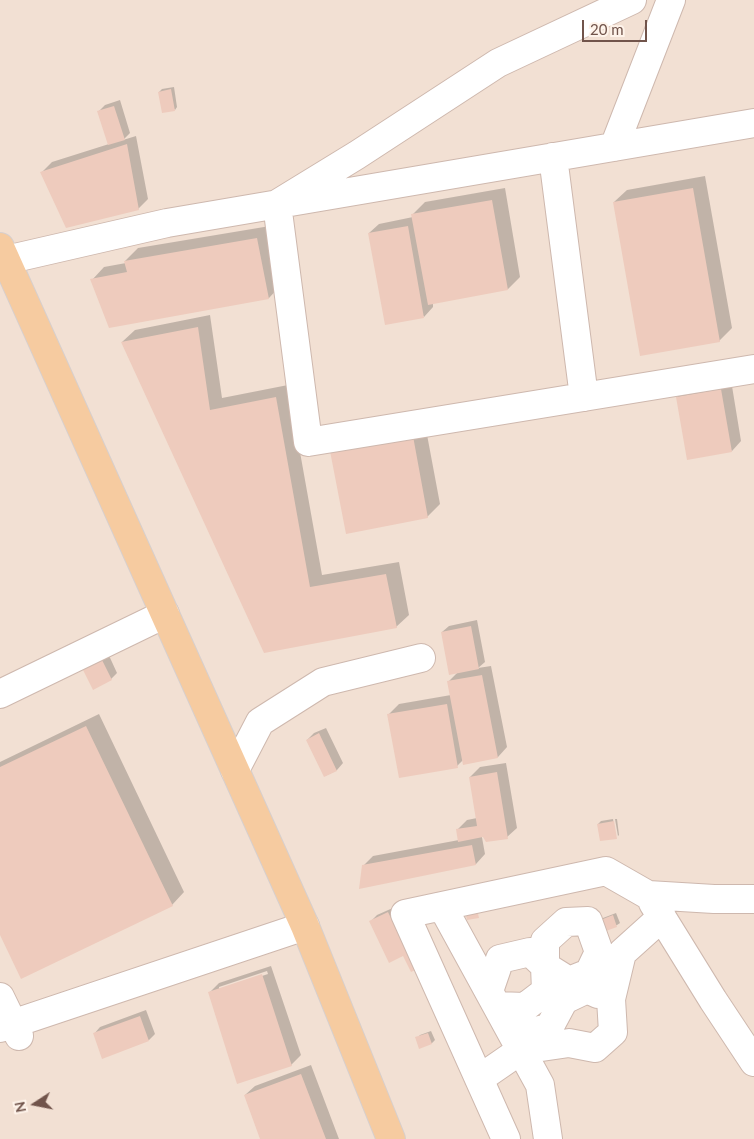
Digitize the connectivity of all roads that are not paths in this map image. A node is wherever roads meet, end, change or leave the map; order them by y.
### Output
1 (632, 0) edge
2 (671, 0) edge
3 (754, 123) edge
4 (614, 147) junction
5 (553, 157) junction
6 (277, 204) junction
7 (3, 253) edge
8 (754, 369) edge
9 (584, 397) junction
10 (165, 614) junction
11 (421, 658) dead end
12 (0, 694) edge
13 (235, 770) junction
14 (754, 899) edge
15 (442, 906) junction
16 (655, 906) junction
17 (305, 926) junction
18 (0, 997) edge
19 (493, 999) junction
20 (611, 999) junction
21 (10, 1029) edge
22 (516, 1041) junction
23 (754, 1062) edge
24 (479, 1079) junction
25 (392, 1139) edge
26 (506, 1139) edge
27 (548, 1139) edge

1 - 6 street
2 - 4 street
3 - 4 street
4 - 5 street
5 - 6 street
5 - 9 street
6 - 7 street
6 - 9 street
7 - 10 main road
8 - 9 street
10 - 12 street
10 - 13 main road
11 - 13 street
13 - 17 main road
14 - 16 street
15 - 16 street
15 - 19 street
15 - 24 street
16 - 20 street
16 - 23 street
17 - 21 street
17 - 25 main road
18 - 21 street
19 - 19 street
19 - 22 street
20 - 22 street
20 - 22 street
22 - 24 street
22 - 27 street
24 - 26 street

